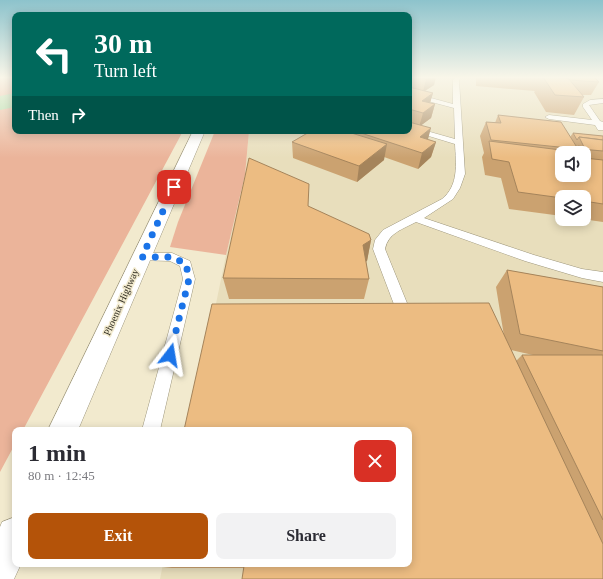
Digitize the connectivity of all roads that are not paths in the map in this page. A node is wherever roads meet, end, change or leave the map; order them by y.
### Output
1 (447, 104) edge
2 (586, 104) edge
3 (458, 107) joint
4 (549, 118) dead end
5 (600, 124) edge
6 (412, 129) edge
7 (603, 131) edge
8 (199, 134) edge
9 (460, 143) junction
10 (415, 218) junction
11 (142, 257) junction
12 (603, 277) edge
13 (400, 303) edge
14 (64, 427) edge
15 (152, 427) edge
16 (12, 542) edge
17 (0, 568) edge

1 - 3 lane
2 - 5 lane
3 - 9 lane
4 - 5 lane
5 - 7 lane
6 - 9 lane
8 - 11 main road, Phoenix Highway
9 - 10 lane
10 - 12 lane
10 - 13 lane
11 - 14 main road, Phoenix Highway
11 - 15 lane
16 - 17 main road

